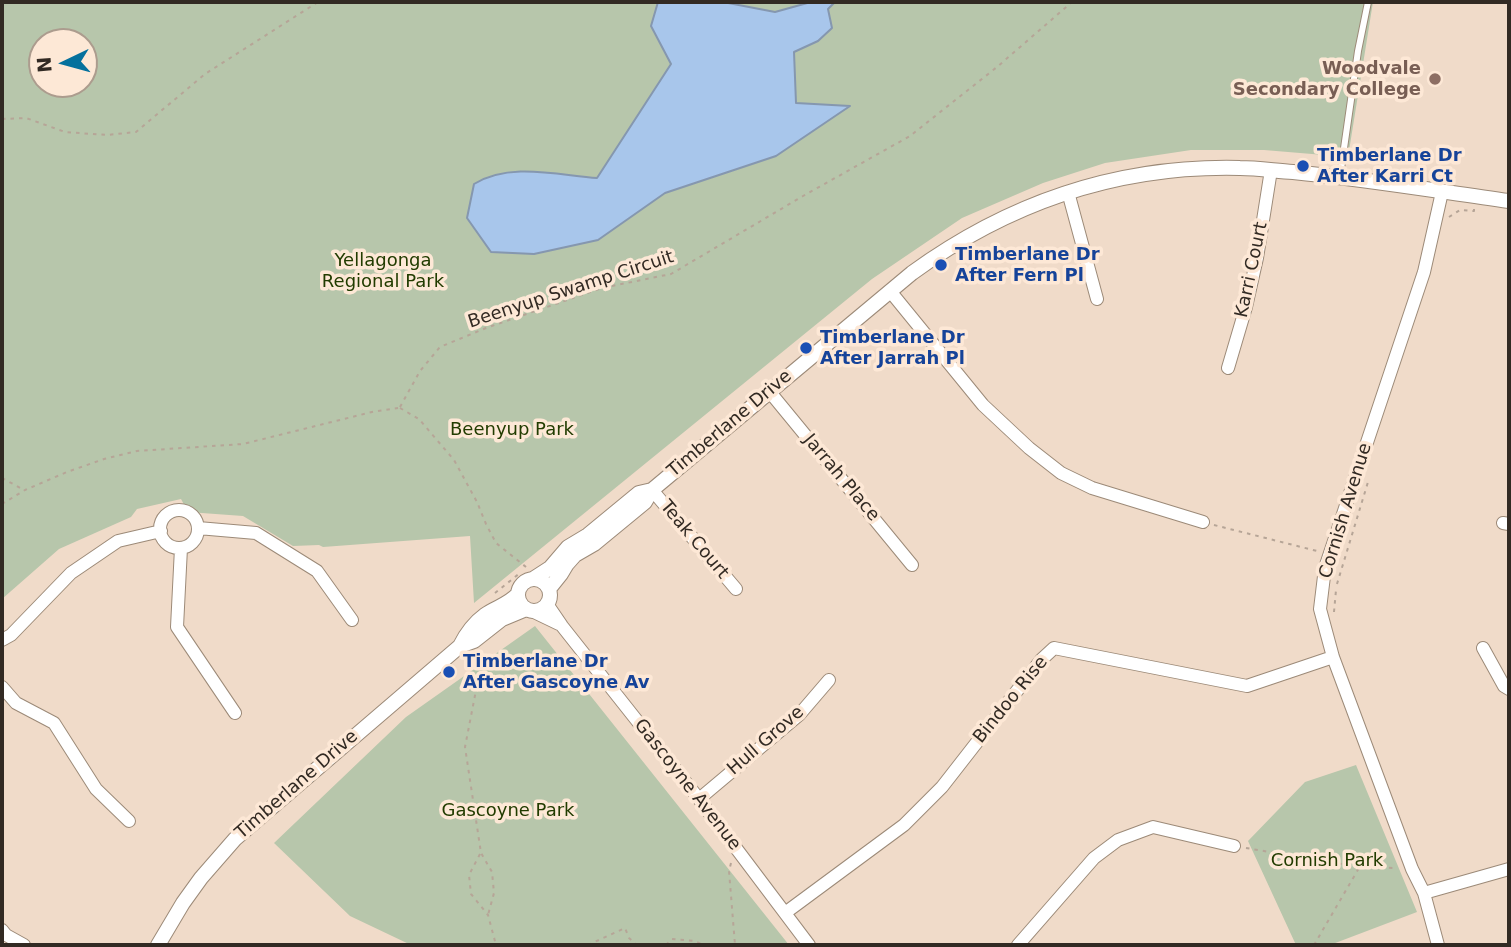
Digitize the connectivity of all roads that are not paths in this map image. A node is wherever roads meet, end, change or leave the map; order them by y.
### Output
1 (1367, 2) edge
2 (1271, 170) junction
3 (1340, 176) junction
4 (1068, 192) junction
5 (1442, 192) junction
6 (1509, 201) edge
7 (890, 291) junction
8 (1097, 299) dead end
9 (1228, 368) dead end
10 (769, 391) junction
11 (652, 490) junction
12 (1203, 522) road end
13 (198, 528) junction
14 (161, 531) junction
15 (181, 548) junction
16 (912, 565) dead end
17 (533, 579) junction
18 (549, 589) junction
19 (736, 590) dead end
20 (518, 594) junction
21 (547, 604) junction
22 (529, 610) junction
23 (352, 620) dead end
24 (562, 626) junction
25 (2, 640) edge
26 (460, 646) junction
27 (1483, 648) dead end
28 (1333, 657) junction
29 (830, 680) dead end
30 (2, 687) edge
31 (1509, 689) edge
32 (235, 713) dead end
33 (699, 799) junction
34 (130, 821) dead end
35 (1234, 846) road end
36 (1509, 869) edge
37 (1424, 893) junction
38 (785, 913) junction
39 (2, 930) edge
40 (24, 945) edge
41 (158, 945) edge
42 (809, 945) edge
43 (1017, 945) edge
44 (1438, 945) edge

1 - 3 lane
2 - 3 street, Timberlane Drive
2 - 4 street, Timberlane Drive
2 - 9 street, Karri Court
3 - 5 street, Timberlane Drive
4 - 7 street, Timberlane Drive
4 - 8 street
5 - 6 street, Timberlane Drive
5 - 28 street, Cornish Avenue
7 - 10 street, Timberlane Drive
7 - 12 street
10 - 11 street, Timberlane Drive
10 - 16 street, Jarrah Place
11 - 17 street, Timberlane Drive
11 - 18 street, Timberlane Drive
11 - 19 street, Teak Court
13 - 14 street
13 - 15 street
13 - 23 street
14 - 15 street
14 - 25 street
15 - 32 street
17 - 18 street
17 - 20 street
18 - 21 street
20 - 22 street
20 - 26 street, Timberlane Drive
21 - 22 street
21 - 24 street, Gascoyne Avenue
22 - 24 street, Gascoyne Avenue
22 - 26 street, Timberlane Drive
24 - 33 street, Gascoyne Avenue
26 - 41 street, Timberlane Drive
27 - 31 street
28 - 37 street, Cornish Avenue
28 - 38 street, Bindoo Rise
29 - 33 street, Hull Grove
30 - 34 street
33 - 38 street, Gascoyne Avenue
35 - 43 street
36 - 37 street
37 - 44 street, Cornish Avenue
38 - 42 street, Gascoyne Avenue
39 - 40 street

